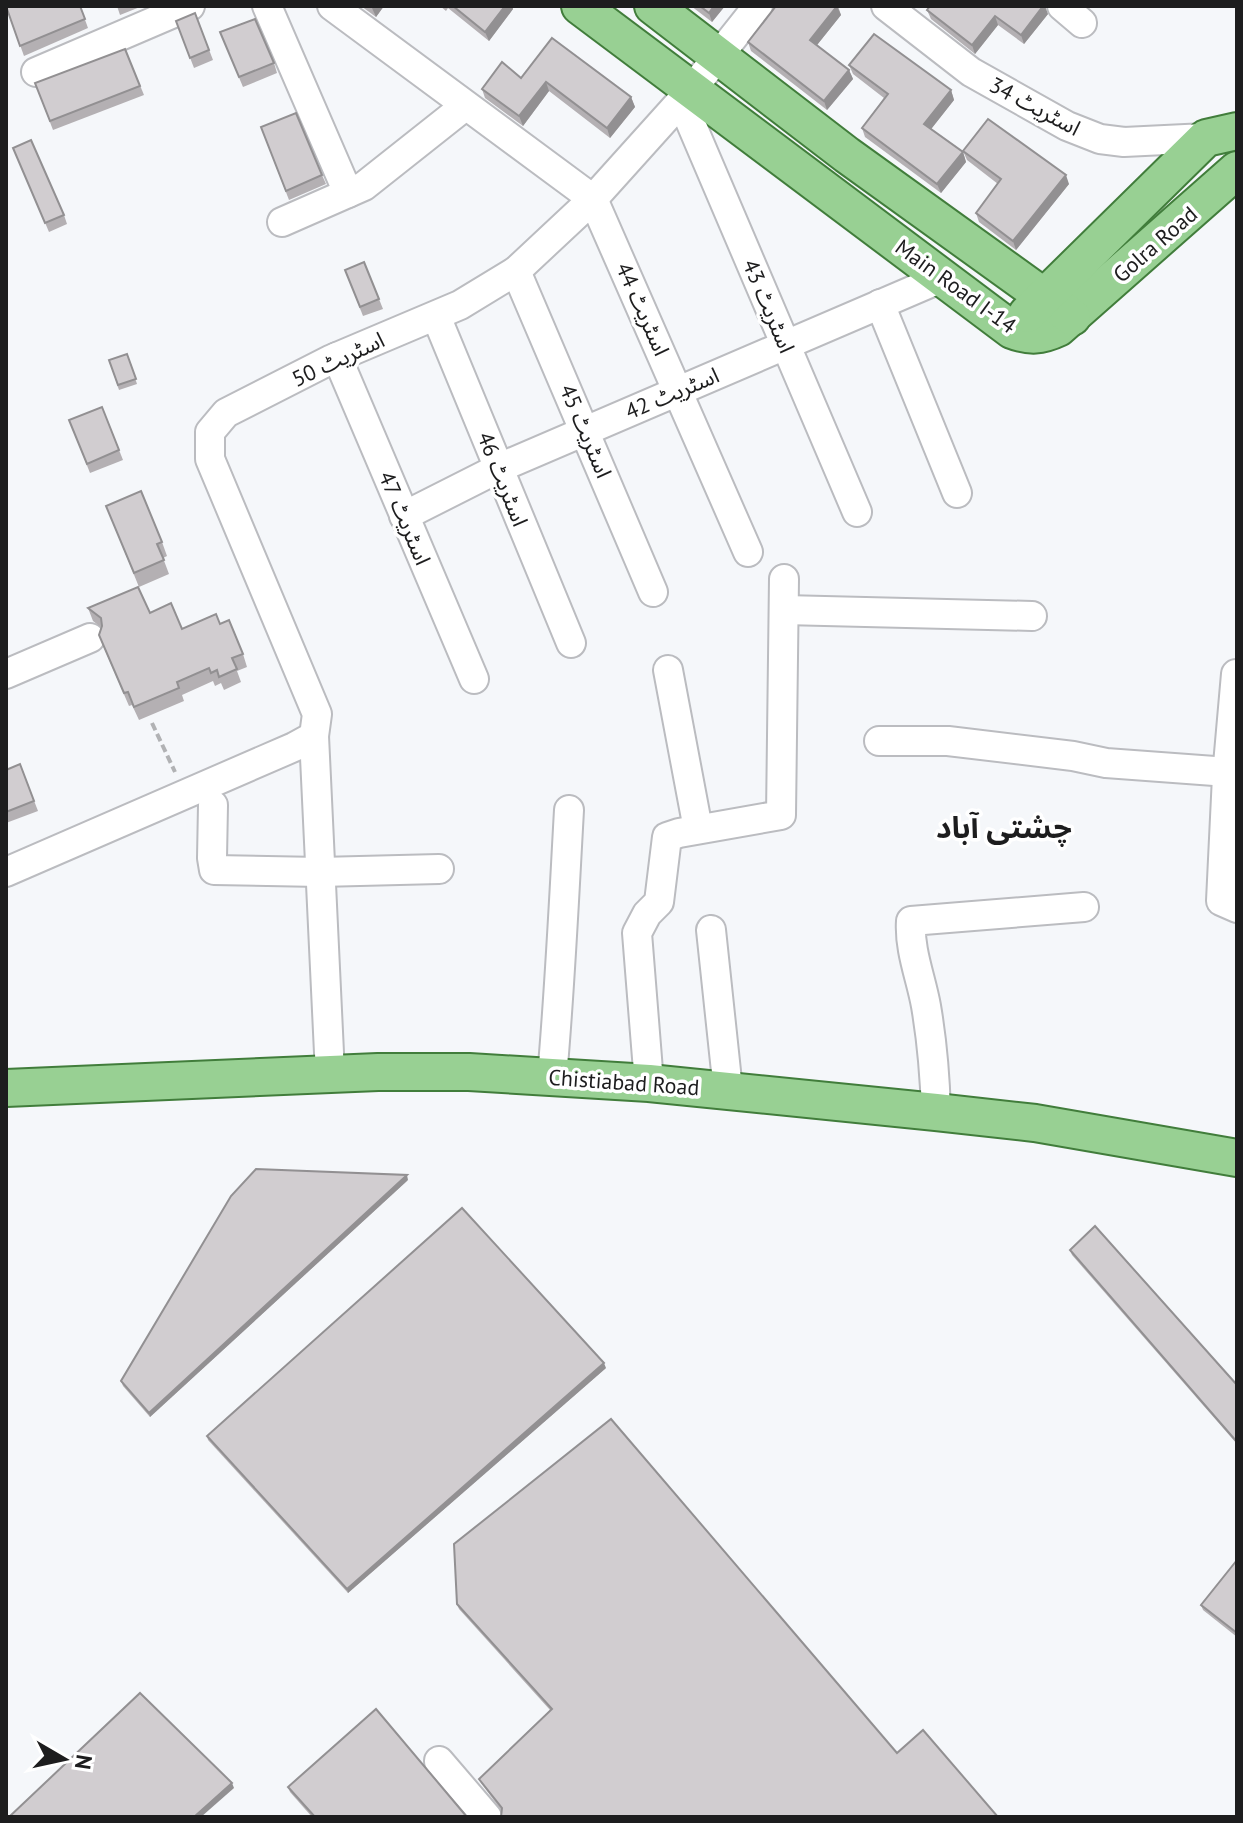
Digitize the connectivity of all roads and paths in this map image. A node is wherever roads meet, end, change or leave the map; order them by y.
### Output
1 (190, 6) edge
2 (267, 6) edge
3 (332, 6) edge
4 (580, 6) edge
5 (653, 6) edge
6 (758, 6) edge
7 (886, 6) edge
8 (719, 56) junction
9 (36, 72) dead end
10 (686, 95) junction
11 (465, 106) junction
12 (1222, 135) edge
13 (1237, 170) edge
14 (348, 193) junction
15 (593, 199) junction
16 (282, 222) dead end
17 (516, 271) junction
18 (944, 277) junction
19 (880, 304) junction
20 (1058, 307) junction
21 (436, 316) junction
22 (785, 344) junction
23 (337, 357) junction
24 (679, 390) junction
25 (586, 431) junction
26 (499, 468) junction
27 (957, 493) dead end
28 (857, 512) dead end
29 (404, 516) junction
30 (748, 552) dead end
31 (784, 579) dead end
32 (653, 592) dead end
33 (784, 610) junction
34 (1032, 616) dead end
35 (90, 638) dead end
36 (571, 643) dead end
37 (668, 670) dead end
38 (6, 674) edge
39 (1236, 674) edge
40 (474, 679) dead end
41 (152, 723) dead end
42 (315, 725) junction
43 (879, 741) dead end
44 (1228, 772) junction
45 (186, 794) junction
46 (213, 805) dead end
47 (569, 810) dead end
48 (698, 829) junction
49 (439, 869) dead end
50 (6, 872) edge
51 (320, 872) junction
52 (1084, 907) dead end
53 (1237, 908) edge
54 (711, 930) dead end
55 (330, 1074) junction
56 (552, 1077) junction
57 (649, 1083) junction
58 (6, 1088) edge
59 (728, 1090) junction
60 (936, 1112) junction
61 (1237, 1158) edge
62 (439, 1761) dead end
63 (487, 1817) edge

1 - 9 street
2 - 14 street
3 - 11 street
4 - 10 main road, Main Road I-14
5 - 8 main road, Main Road I-14
6 - 8 street, اسٹریٹ 50
7 - 12 street, اسٹریٹ 34
8 - 10 street, اسٹریٹ 50
8 - 20 main road, Main Road I-14
10 - 15 street, اسٹریٹ 50
10 - 18 main road, Main Road I-14
10 - 22 street, اسٹریٹ 43
11 - 14 street
11 - 15 street
12 - 20 main road
13 - 20 main road, Golra Road
14 - 16 street
15 - 17 street, اسٹریٹ 50
15 - 24 street, اسٹریٹ 44
17 - 21 street, اسٹریٹ 50
17 - 25 street, اسٹریٹ 45
18 - 19 street, اسٹریٹ 42
18 - 20 main road, Main Road I-14
19 - 22 street, اسٹریٹ 42
19 - 27 street
21 - 23 street, اسٹریٹ 50
21 - 26 street, اسٹریٹ 46
22 - 24 street, اسٹریٹ 42
22 - 28 street, اسٹریٹ 43
23 - 29 street, اسٹریٹ 47
23 - 42 street, اسٹریٹ 50
24 - 25 street, اسٹریٹ 42
24 - 30 street, اسٹریٹ 44
25 - 26 street, اسٹریٹ 42
25 - 32 street, اسٹریٹ 45
26 - 29 street, اسٹریٹ 42
26 - 36 street, اسٹریٹ 46
29 - 40 street, اسٹریٹ 47
31 - 33 street
33 - 34 street
33 - 48 street
35 - 38 street
37 - 48 street
39 - 44 street
41 - 45 path
42 - 45 street
42 - 51 street
43 - 44 street
44 - 53 street
45 - 50 street
46 - 51 street
47 - 56 street
48 - 57 street
49 - 51 street
51 - 55 street
52 - 60 street
54 - 59 street
55 - 56 main road, Chistiabad Road
55 - 58 main road, Chistiabad Road
56 - 57 main road, Chistiabad Road
57 - 59 main road, Chistiabad Road
59 - 60 main road, Chistiabad Road
60 - 61 main road, Chistiabad Road
62 - 63 street

